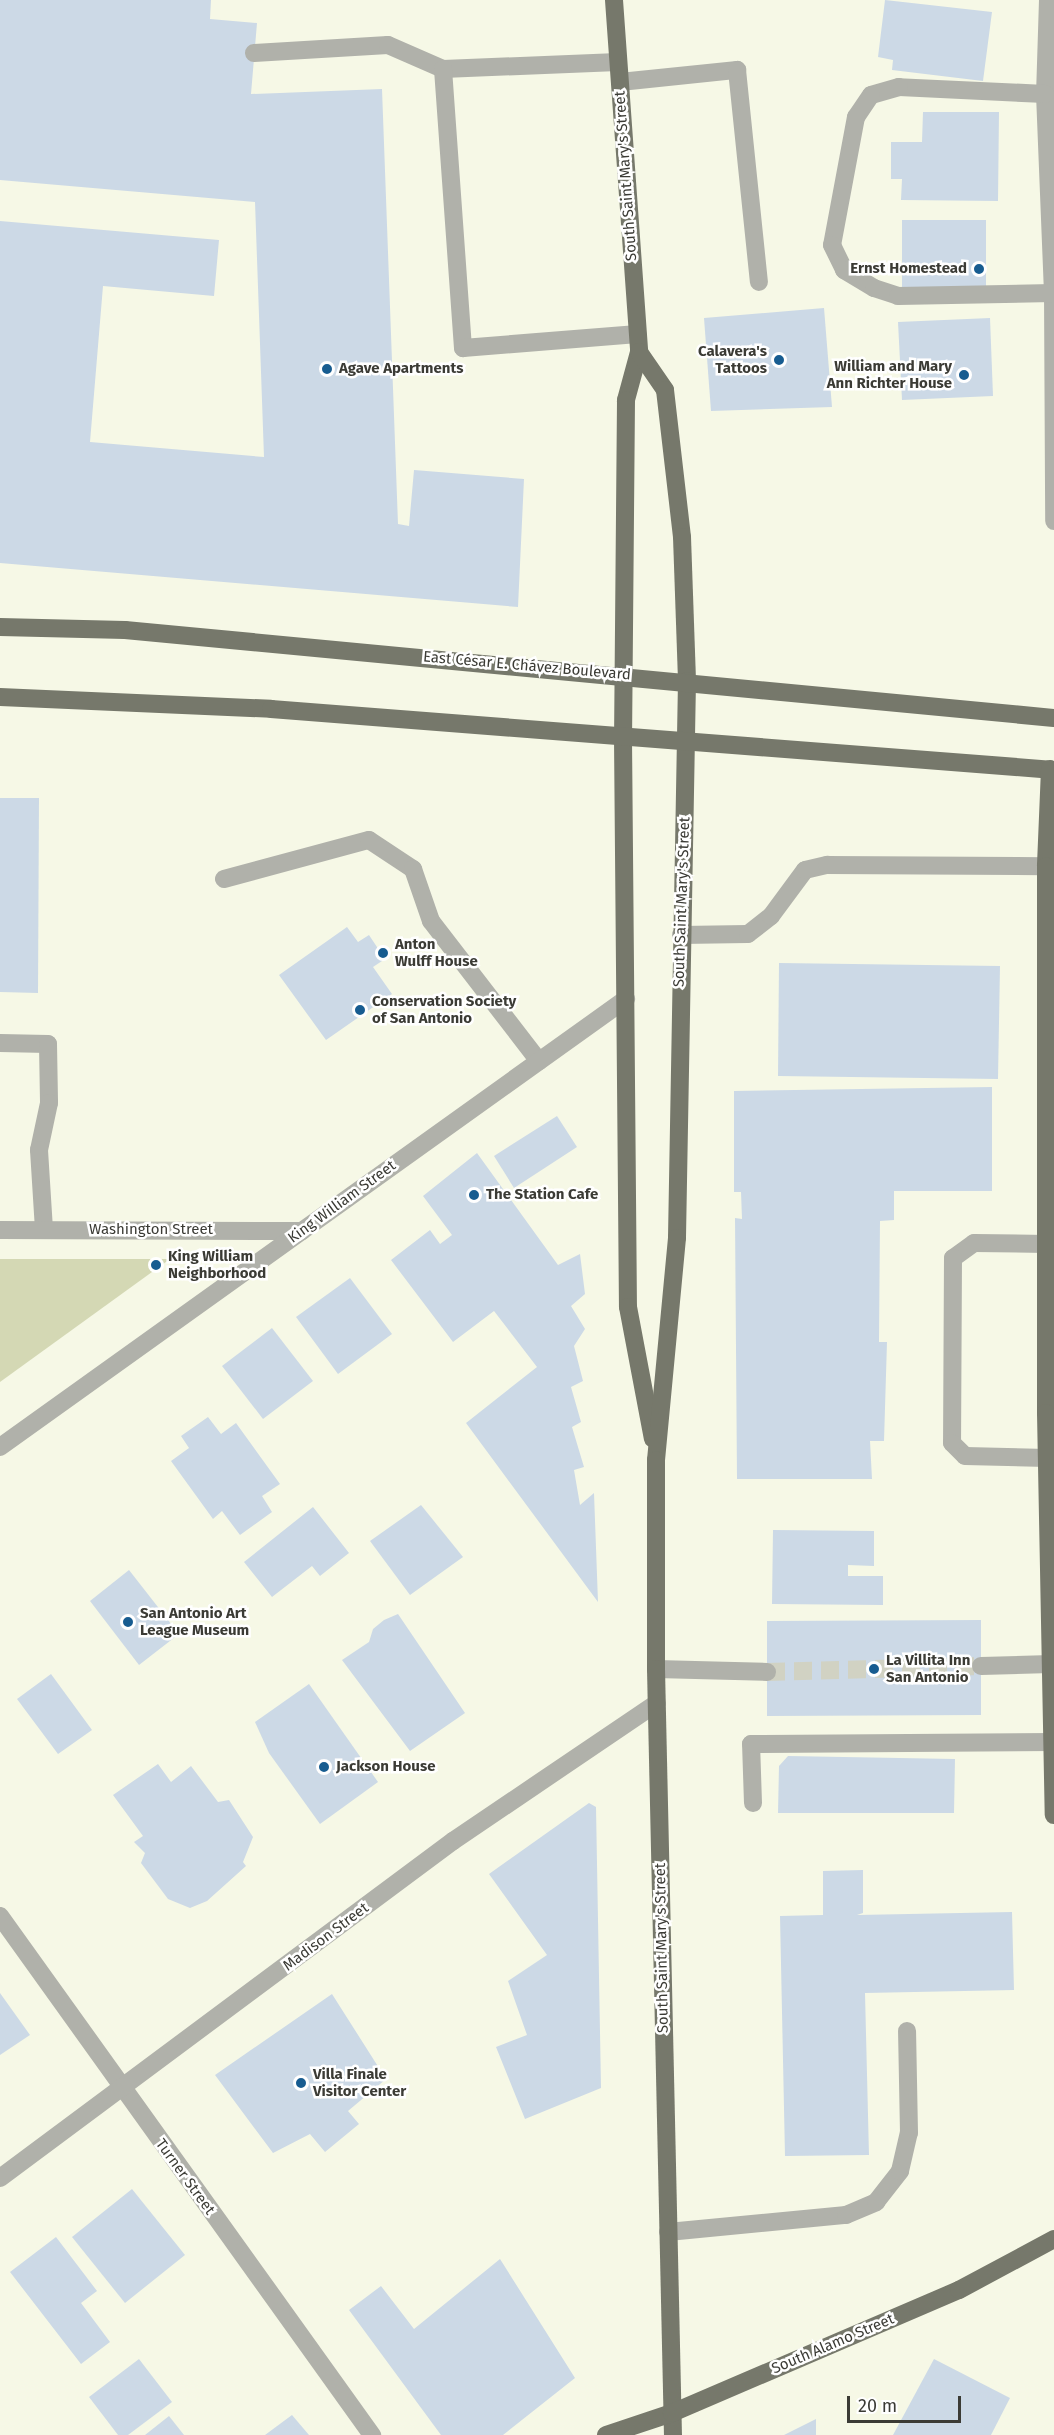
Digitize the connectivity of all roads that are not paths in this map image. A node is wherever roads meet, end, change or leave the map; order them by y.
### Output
1 (614, 0) edge
2 (1048, 0) edge
3 (254, 53) dead end
4 (618, 62) junction
5 (443, 69) junction
6 (620, 82) junction
7 (1045, 94) junction
8 (759, 282) dead end
9 (1053, 293) edge
10 (638, 343) junction
11 (1054, 521) edge
12 (0, 627) edge
13 (625, 675) junction
14 (687, 681) junction
15 (0, 697) edge
16 (1054, 718) edge
17 (623, 738) junction
18 (687, 743) junction
19 (1052, 769) edge
20 (1046, 866) junction
21 (225, 879) dead end
22 (1050, 919) edge
23 (681, 935) junction
24 (626, 999) junction
25 (0, 1043) edge
26 (539, 1061) junction
27 (0, 1230) edge
28 (44, 1230) junction
29 (302, 1231) junction
30 (1047, 1244) junction
31 (0, 1447) edge
32 (1047, 1458) junction
33 (656, 1460) junction
34 (1051, 1664) junction
35 (981, 1666) tunnel mouth
36 (656, 1669) junction
37 (767, 1672) tunnel mouth
38 (657, 1703) junction
39 (1053, 1742) edge
40 (753, 1803) dead end
41 (1054, 1815) edge
42 (0, 1916) edge
43 (907, 2031) dead end
44 (122, 2090) junction
45 (0, 2178) edge
46 (668, 2232) junction
47 (1054, 2239) edge
48 (672, 2414) junction
49 (372, 2435) edge
50 (606, 2435) edge
51 (674, 2435) edge

1 - 4 main road, South Saint Mary's Street
2 - 7 street
3 - 5 street
4 - 5 street
4 - 6 main road, South Saint Mary's Street
5 - 10 street
6 - 8 street
6 - 10 main road, South Saint Mary's Street
7 - 9 street
7 - 9 street
9 - 11 street
10 - 13 main road, South Saint Mary's Street
10 - 14 main road, South Saint Mary's Street
12 - 13 main road, East César E. Chávez Boulevard
13 - 14 main road, East César E. Chávez Boulevard
13 - 17 main road, South Saint Mary's Street
14 - 16 main road, East César E. Chávez Boulevard
14 - 18 main road, South Saint Mary's Street
15 - 17 main road
17 - 18 main road
17 - 24 main road, South Saint Mary's Street
18 - 19 main road
18 - 23 main road, South Saint Mary's Street
19 - 20 main road
20 - 22 main road
20 - 23 street
21 - 26 street
22 - 30 main road
23 - 33 main road, South Saint Mary's Street
24 - 26 street, King William Street
24 - 33 main road, South Saint Mary's Street
25 - 28 street
26 - 29 street, King William Street
27 - 28 street, Washington Street
28 - 29 street, Washington Street
29 - 31 street, King William Street
30 - 32 main road
30 - 32 street
32 - 34 main road
33 - 36 main road, South Saint Mary's Street
34 - 35 street
34 - 39 main road
36 - 37 street
36 - 38 main road, South Saint Mary's Street
38 - 44 street, Madison Street
38 - 46 main road, South Saint Mary's Street
39 - 40 street
39 - 41 main road
42 - 44 street, Turner Street
43 - 46 street
44 - 45 street, Madison Street
44 - 49 street, Turner Street
46 - 48 main road, South Saint Mary's Street
47 - 48 main road, South Alamo Street
48 - 50 main road, South Alamo Street
48 - 51 main road, South Saint Mary's Street

